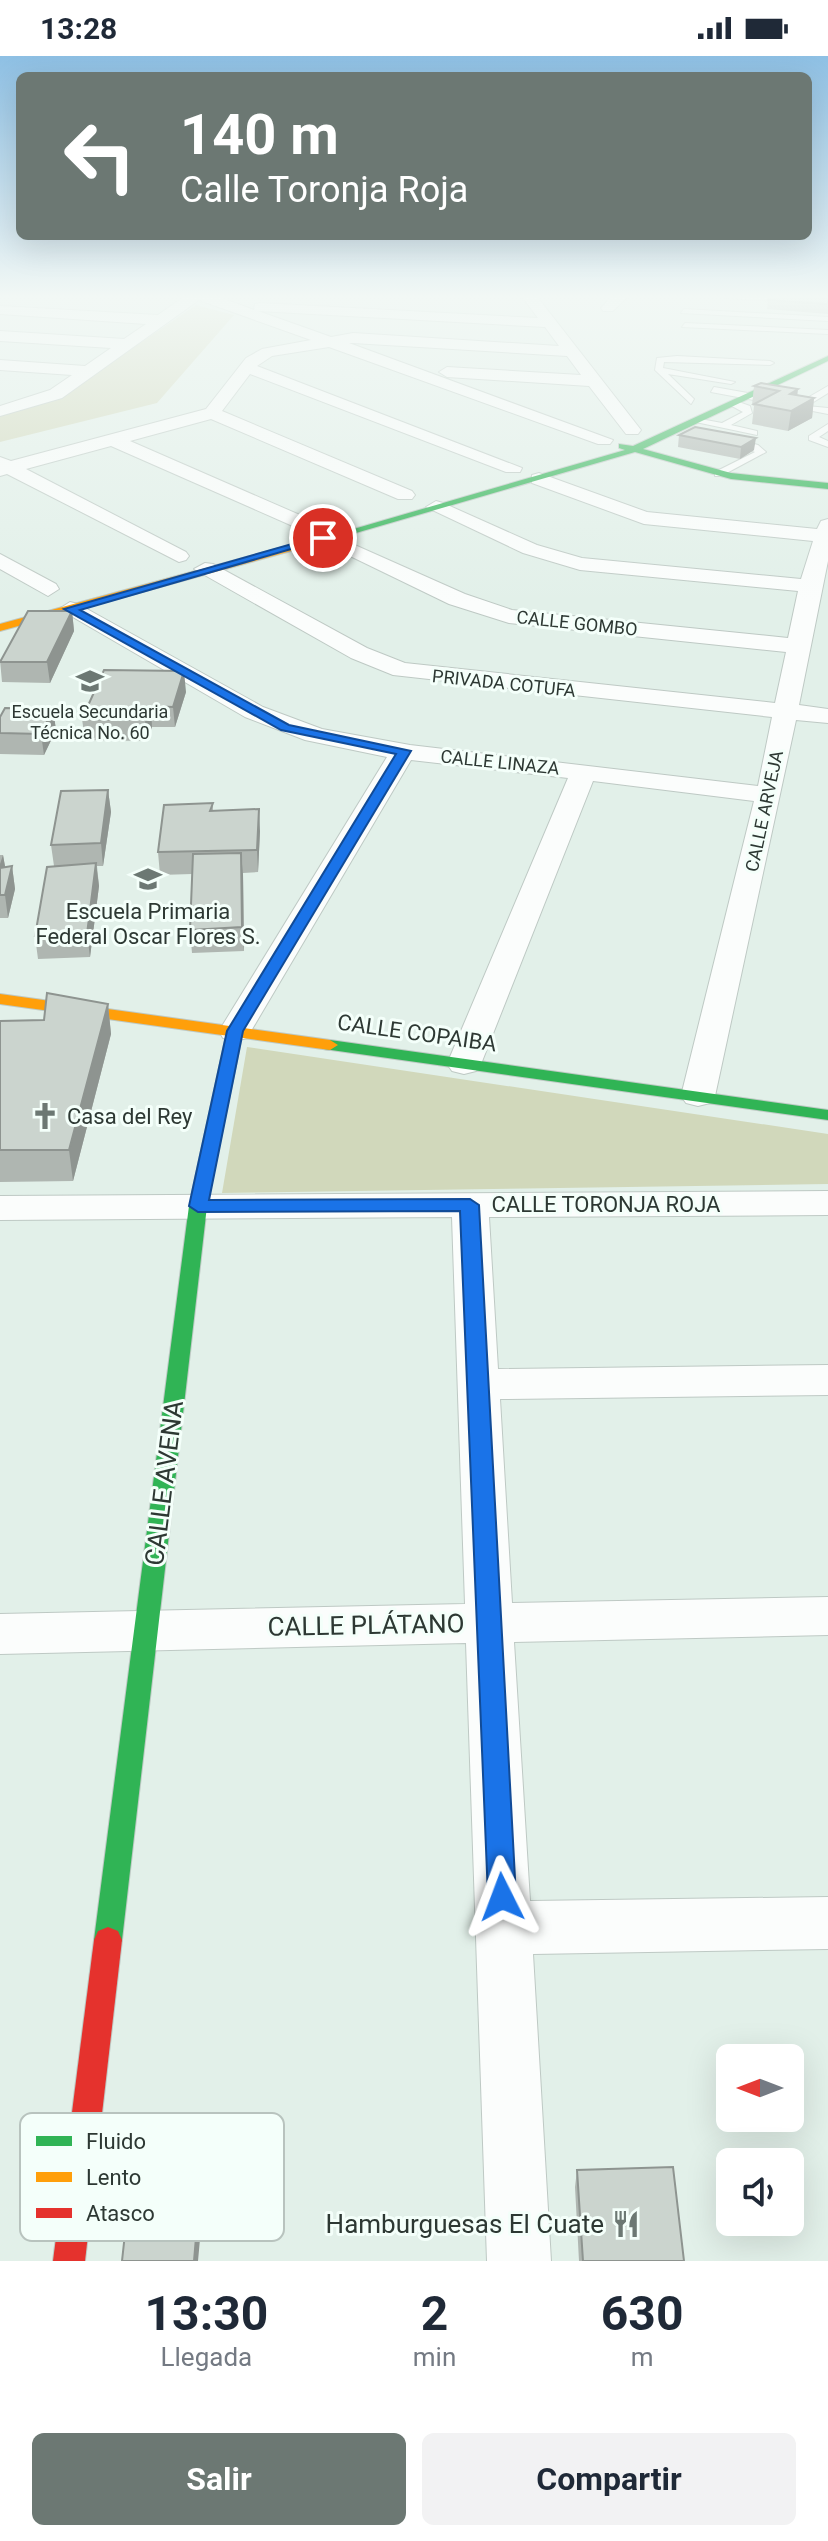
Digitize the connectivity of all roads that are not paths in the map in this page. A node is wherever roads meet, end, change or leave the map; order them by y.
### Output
1 (14, 397) edge
2 (49, 397) edge
3 (225, 397) edge
4 (325, 397) edge
5 (481, 397) edge
6 (605, 397) edge
7 (687, 397) edge
8 (700, 397) edge
9 (750, 397) edge
10 (760, 397) edge
11 (818, 397) edge
12 (46, 399) junction
13 (756, 399) junction
14 (691, 401) junction
15 (806, 406) junction
16 (0, 411) edge
17 (828, 411) edge
18 (212, 413) junction
19 (723, 426) junction
20 (828, 427) edge
21 (689, 428) junction
22 (632, 430) junction
23 (754, 433) edge
24 (113, 440) junction
25 (604, 440) junction
26 (724, 440) edge
27 (828, 444) edge
28 (633, 450) junction
29 (3, 467) edge
30 (513, 468) junction
31 (718, 474) junction
32 (539, 479) junction
33 (828, 486) edge
34 (405, 495) junction
35 (376, 503) dead end
36 (436, 507) junction
37 (314, 527) junction
38 (826, 530) edge
39 (271, 531) dead end
40 (193, 559) junction
41 (0, 560) edge
42 (150, 563) dead end
43 (810, 586) junction
44 (60, 595) junction
45 (24, 596) dead end
46 (0, 628) edge
47 (799, 646) junction
48 (785, 711) junction
49 (828, 716) edge
50 (404, 751) junction
51 (584, 772) junction
52 (769, 795) junction
53 (0, 999) edge
54 (235, 1031) junction
55 (464, 1064) junction
56 (698, 1096) junction
57 (828, 1115) edge
58 (828, 1203) edge
59 (470, 1205) junction
60 (198, 1206) junction
61 (0, 1208) edge
62 (828, 1380) edge
63 (478, 1384) junction
64 (828, 1616) edge
65 (489, 1622) junction
66 (146, 1631) junction
67 (0, 1634) edge
68 (828, 1923) edge
69 (503, 1928) junction
70 (87, 2113) edge
71 (71, 2241) edge
72 (69, 2261) edge
73 (519, 2261) edge

1 - 12 street
2 - 12 street
3 - 18 street
4 - 30 street
5 - 25 street
6 - 22 street
7 - 14 lane
8 - 14 main road
9 - 13 lane
10 - 13 main road
11 - 15 lane
12 - 16 street
13 - 15 lane
13 - 15 lane
13 - 19 lane
13 - 21 main road
14 - 22 main road
15 - 17 lane
18 - 24 street
18 - 34 street
19 - 21 lane
19 - 23 lane
20 - 27 lane
21 - 28 main road
22 - 25 main road
24 - 29 street
24 - 37 street, CALLE GOMBO
25 - 28 main road
25 - 30 main road
26 - 31 lane
28 - 31 main road
28 - 32 main road
29 - 40 street, PRIVADA COTUFA
30 - 34 main road
31 - 33 main road
32 - 36 main road
32 - 38 street
34 - 35 main road
36 - 37 main road
36 - 43 street
37 - 39 main road
37 - 40 main road
37 - 47 street, CALLE GOMBO
38 - 43 street, CALLE ARVEJA
40 - 42 main road
40 - 44 main road
40 - 48 street, PRIVADA COTUFA
41 - 44 street, CALLE LINAZA
43 - 47 street, CALLE ARVEJA
44 - 45 main road
44 - 46 main road
44 - 50 street, CALLE LINAZA
47 - 48 street, CALLE ARVEJA
48 - 49 street, PRIVADA COTUFA
48 - 52 street, CALLE ARVEJA
50 - 51 street, CALLE LINAZA
50 - 54 street, CALLE AVENA
51 - 52 street, CALLE LINAZA
51 - 55 street
52 - 56 street, CALLE ARVEJA
53 - 54 main road, CALLE COPAIBA
54 - 55 main road, CALLE COPAIBA
54 - 60 main road, CALLE AVENA
55 - 56 main road, CALLE COPAIBA
56 - 57 main road, CALLE COPAIBA
58 - 59 street, CALLE TORONJA ROJA
59 - 60 street, CALLE TORONJA ROJA
59 - 63 street
60 - 61 street, CALLE TORONJA ROJA
60 - 66 main road, CALLE AVENA
62 - 63 street
63 - 65 street
64 - 65 street, CALLE PLÁTANO
65 - 66 street, CALLE PLÁTANO
65 - 69 street
66 - 67 street, CALLE PLÁTANO
66 - 70 main road, CALLE AVENA
68 - 69 street
69 - 73 street
71 - 72 main road, CALLE AVENA

